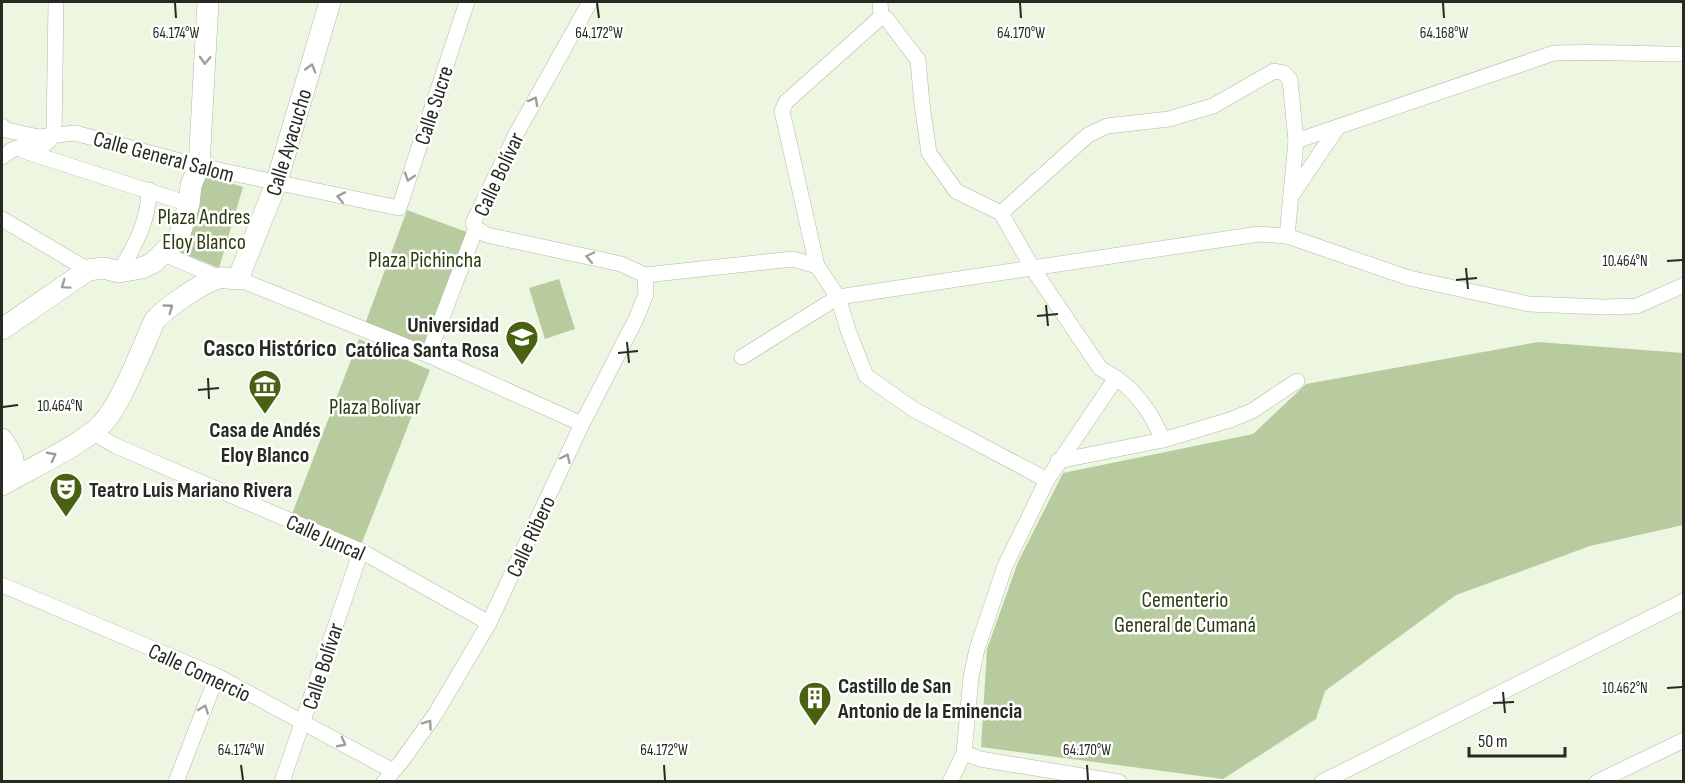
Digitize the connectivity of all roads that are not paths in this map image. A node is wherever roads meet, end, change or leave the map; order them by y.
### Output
1 (56, 2) edge
2 (208, 2) edge
3 (330, 2) edge
4 (467, 2) edge
5 (590, 2) edge
6 (881, 9) edge
7 (1683, 54) edge
8 (2, 126) edge
9 (1337, 128) junction
10 (54, 134) junction
11 (1296, 141) junction
12 (16, 148) junction
13 (2, 157) edge
14 (199, 166) junction
15 (276, 184) junction
16 (149, 190) junction
17 (1290, 197) junction
18 (189, 204) junction
19 (399, 208) joint
20 (1001, 213) junction
21 (2, 219) edge
22 (476, 228) junction
23 (1287, 236) junction
24 (164, 254) junction
25 (817, 266) junction
26 (1033, 269) junction
27 (88, 270) junction
28 (119, 272) junction
29 (645, 275) junction
30 (229, 279) junction
31 (1683, 285) edge
32 (838, 297) junction
33 (2, 329) edge
34 (428, 355) junction
35 (742, 357) dead end
36 (1116, 378) junction
37 (1297, 381) dead end
38 (582, 424) junction
39 (92, 432) junction
40 (2, 439) edge
41 (1163, 440) junction
42 (1058, 461) junction
43 (1047, 480) junction
44 (2, 484) edge
45 (360, 551) junction
46 (2, 585) edge
47 (1683, 602) edge
48 (489, 623) junction
49 (217, 676) junction
50 (303, 723) junction
51 (1683, 740) edge
52 (964, 753) junction
53 (389, 776) edge
54 (176, 782) edge
55 (282, 782) edge
56 (950, 782) edge
57 (1119, 782) edge
58 (1322, 782) edge
59 (1597, 782) edge

1 - 10 street
2 -> 14 street
15 -> 3 street, Calle Ayacucho
4 -> 19 street, Calle Sucre
22 -> 5 street, Calle Bolívar
6 - 20 street
6 - 25 street
7 - 9 street
8 - 10 street, Calle General Salom
9 - 11 street
9 - 17 street
10 - 12 street
10 - 14 street, Calle General Salom
11 - 17 street
11 - 20 street
12 - 13 street
12 - 16 street
14 - 15 street, Calle General Salom
14 - 18 street
19 -> 15 street, Calle General Salom
15 - 30 street, Calle Ayacucho
16 - 18 street
16 - 28 street
17 - 23 street
18 - 24 street
20 - 26 street
21 - 27 street
29 -> 22 street
22 - 34 street, Calle Bolívar
23 - 26 street
23 - 31 street
24 - 28 street
24 - 30 street
25 - 29 street
25 - 32 street
26 - 32 street
26 - 36 street
27 - 28 street
27 -> 33 street
29 - 38 street, Calle Ribero
30 - 34 street
39 -> 30 street
32 - 35 street
32 - 43 street
34 - 38 street
36 - 41 street
36 - 42 street
37 - 41 street
48 -> 38 street, Calle Ribero
44 -> 39 street
39 - 45 street, Calle Juncal
40 - 44 street
41 - 42 street
42 - 43 street
43 - 52 street
45 - 48 street, Calle Juncal
45 - 50 street, Calle Bolívar
46 - 49 street, Calle Comercio
47 - 58 street
53 -> 48 street, Calle Ribero
49 - 50 street, Calle Comercio
54 -> 49 street
50 -> 53 street, Calle Comercio
50 - 55 street, Calle Bolívar
51 - 59 street
52 - 56 street
52 - 57 street

